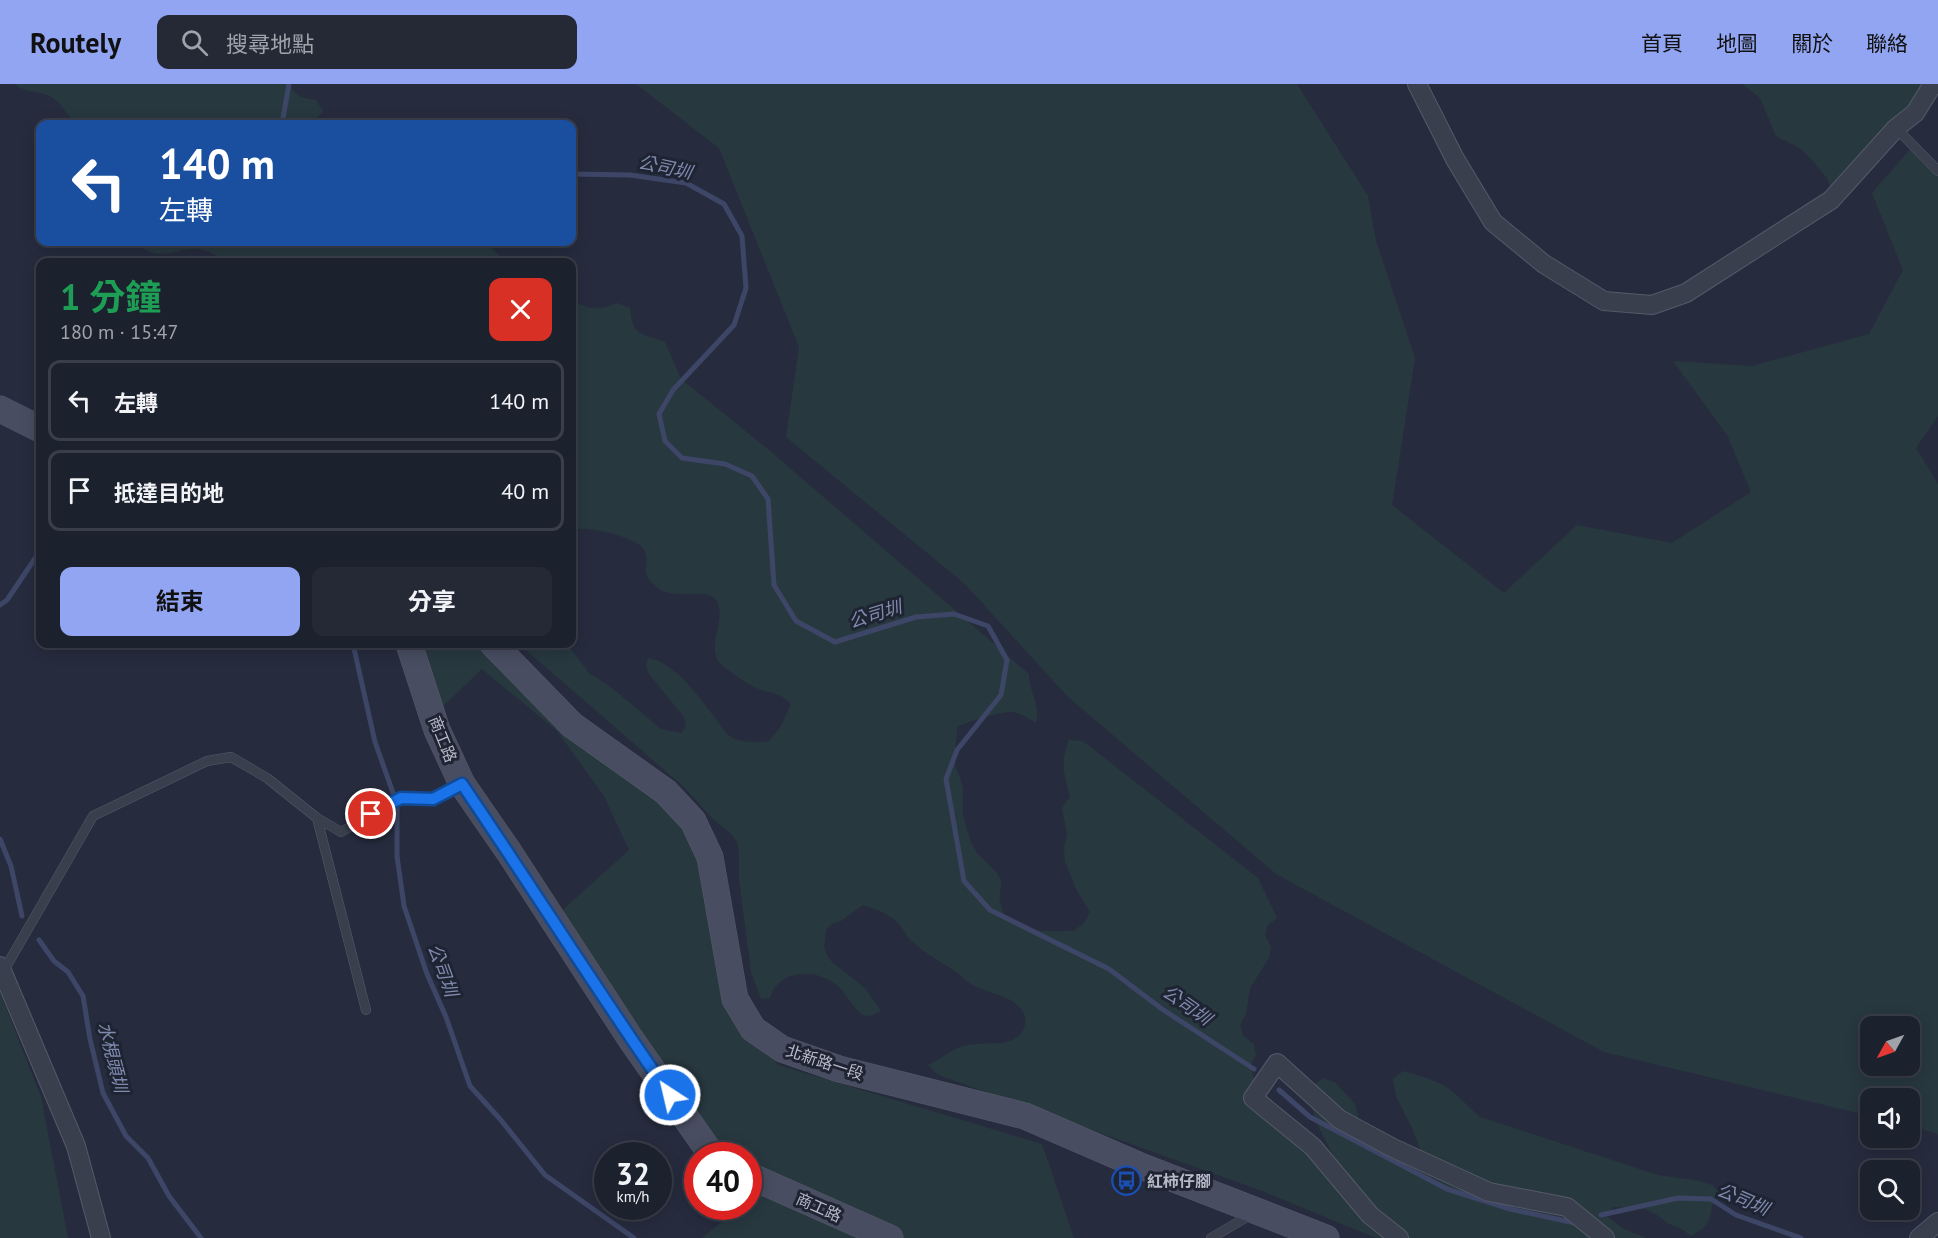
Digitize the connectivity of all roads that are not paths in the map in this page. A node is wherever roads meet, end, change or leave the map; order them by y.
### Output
1 (1417, 84) edge
2 (1933, 84) edge
3 (1896, 128) junction
4 (1938, 171) edge
5 (0, 409) edge
6 (36, 427) edge
7 (410, 648) edge
8 (497, 648) edge
9 (462, 784) junction
10 (316, 818) junction
11 (2, 969) edge
12 (366, 1010) dead end
13 (703, 1142) edge
14 (762, 1181) edge
15 (1257, 1211) junction
16 (1938, 1222) edge
17 (101, 1238) edge
18 (890, 1238) edge
19 (1211, 1238) edge
20 (1326, 1238) edge
21 (1399, 1238) edge
22 (1605, 1238) edge
23 (1919, 1238) edge

1 - 3 street
2 - 3 street
3 - 4 lane
5 - 6 main road
7 - 9 main road, 商工路
8 - 15 main road, 北新路一段
9 - 10 lane
9 - 13 main road, 商工路
10 - 11 lane
10 - 12 lane
11 - 17 street
14 - 18 main road, 商工路
15 - 19 lane
15 - 20 main road, 北新路一段
16 - 23 street
21 - 22 street

